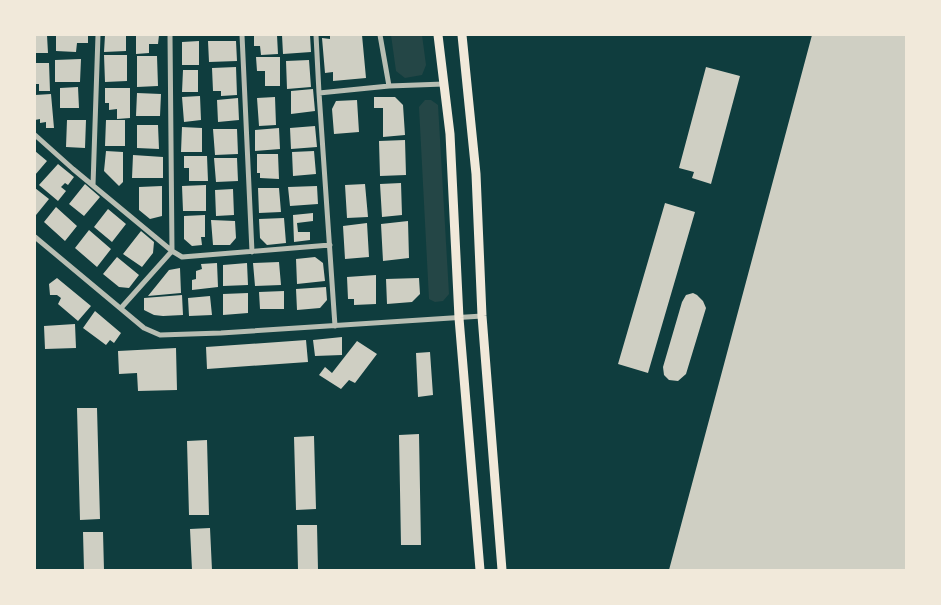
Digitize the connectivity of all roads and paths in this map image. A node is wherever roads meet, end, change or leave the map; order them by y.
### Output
1 (98, 35) edge
2 (170, 35) edge
3 (242, 35) edge
4 (316, 35) edge
5 (380, 35) edge
6 (438, 35) edge
7 (462, 35) edge
8 (444, 84) junction
9 (389, 86) junction
10 (319, 93) junction
11 (35, 135) edge
12 (93, 185) junction
13 (35, 237) edge
14 (330, 245) junction
15 (172, 251) junction
16 (252, 252) junction
17 (121, 308) junction
18 (482, 316) junction
19 (459, 318) junction
20 (336, 326) junction
21 (480, 570) edge
22 (502, 570) edge

1 - 12 street
2 - 15 street
3 - 16 street
4 - 10 street
5 - 9 street
6 - 8 main road
7 - 18 main road
8 - 9 street
8 - 19 main road
9 - 10 street
10 - 14 street
11 - 12 street
12 - 15 street
13 - 17 street
14 - 16 street
14 - 20 street
15 - 16 street
15 - 17 street
17 - 20 street
18 - 19 street
18 - 22 main road
19 - 20 street
19 - 21 main road

